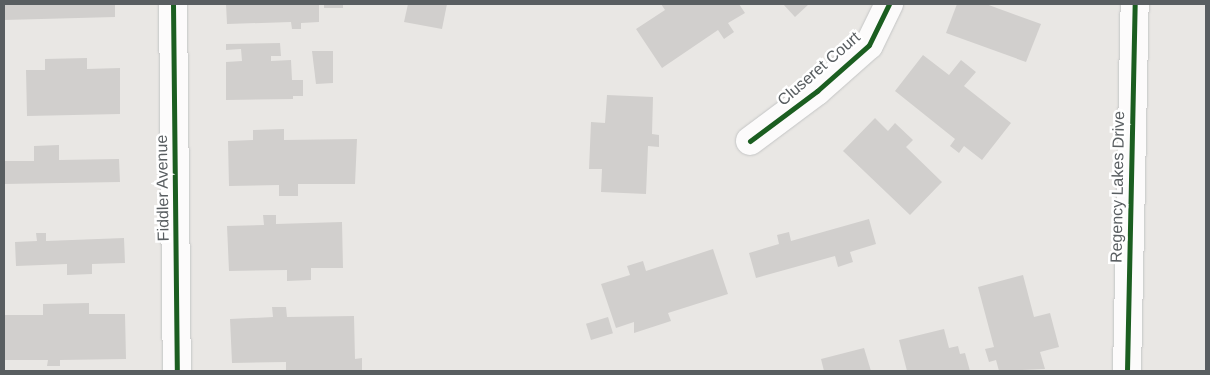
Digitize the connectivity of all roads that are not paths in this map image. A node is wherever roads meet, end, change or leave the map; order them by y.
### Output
1 (173, 4) edge
2 (889, 4) edge
3 (1135, 4) edge
4 (750, 141) dead end
5 (177, 371) edge
6 (1127, 371) edge

1 - 5 street, Fiddler Avenue
2 - 4 street, Cluseret Court
3 - 6 street, Regency Lakes Drive

